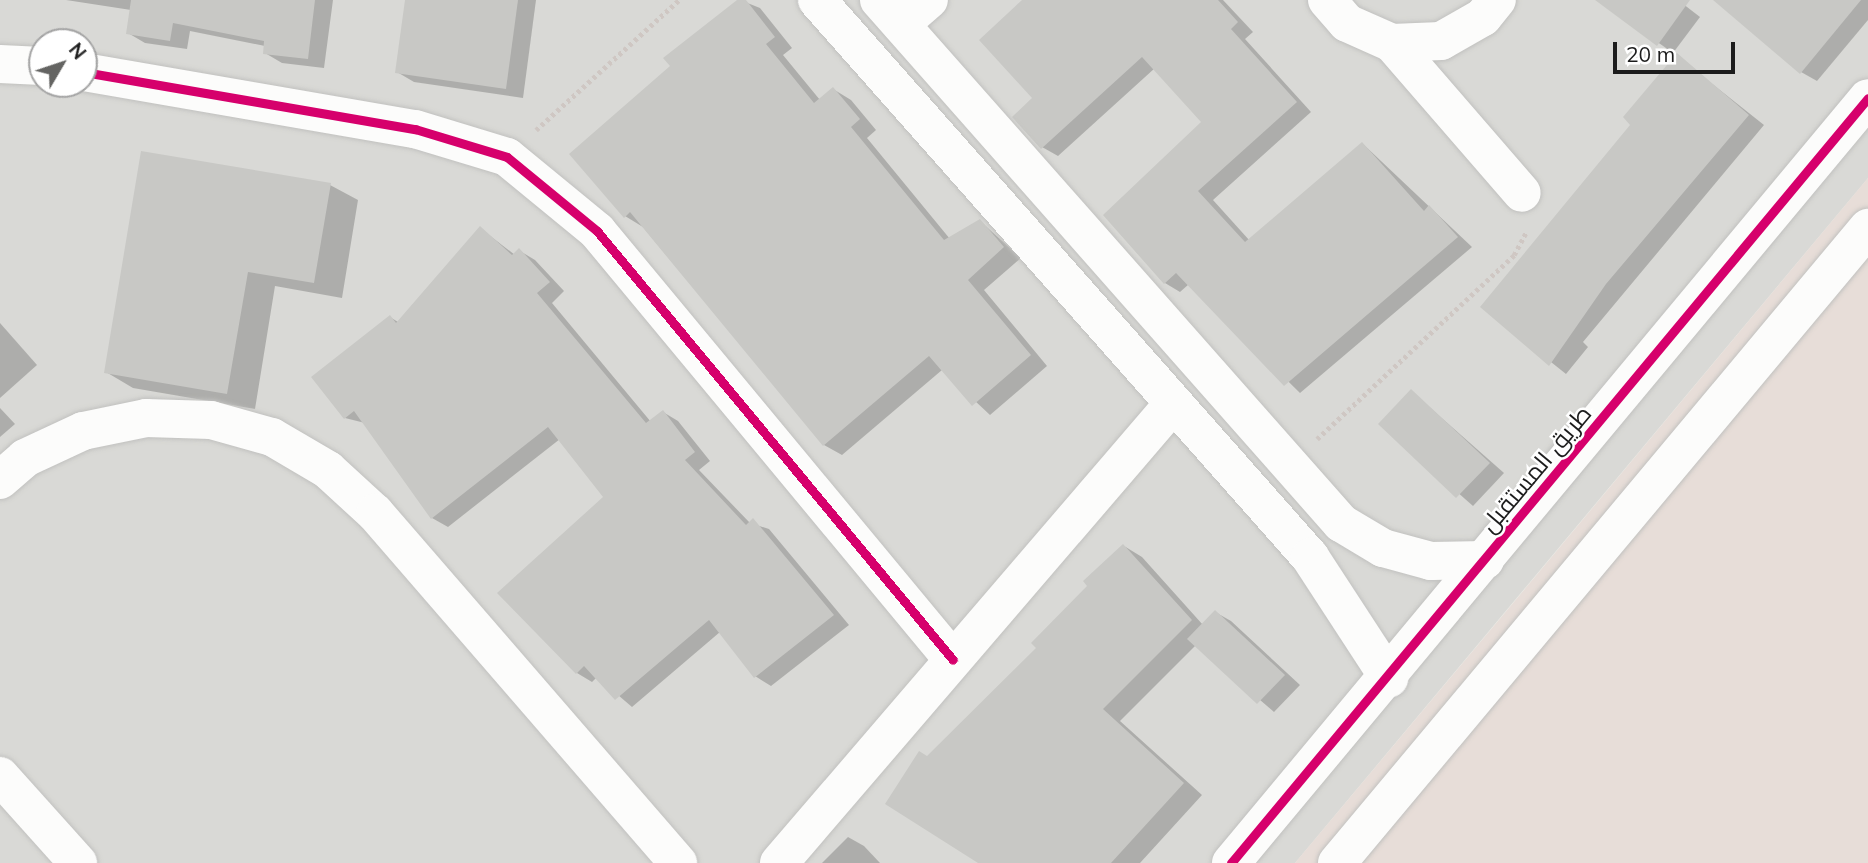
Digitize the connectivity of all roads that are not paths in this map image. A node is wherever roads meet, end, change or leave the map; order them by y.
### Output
1 (817, 0) edge
2 (929, 0) edge
3 (1327, 0) edge
4 (1497, 0) edge
5 (890, 12) edge
6 (1392, 43) junction
7 (0, 64) edge
8 (28, 65) edge
9 (98, 74) edge
10 (1868, 98) edge
11 (1522, 193) road end
12 (1868, 228) edge
13 (1174, 403) junction
14 (0, 480) edge
15 (1341, 523) junction
16 (1310, 557) junction
17 (1485, 561) junction
18 (953, 660) junction
19 (1388, 678) junction
20 (0, 776) edge
21 (78, 863) edge
22 (678, 863) edge
23 (779, 863) edge
24 (1231, 863) edge
25 (1337, 863) edge

1 - 13 street
2 - 5 street
3 - 6 street
4 - 6 street
5 - 15 street
6 - 11 street
7 - 8 street
9 - 18 street
10 - 17 street, طريق المستقبل
12 - 25 street
13 - 16 street
13 - 18 street
14 - 22 street
15 - 16 street
15 - 17 street
16 - 19 street
17 - 19 street, طريق المستقبل
18 - 23 street
19 - 24 street, طريق المستقبل
20 - 21 street

